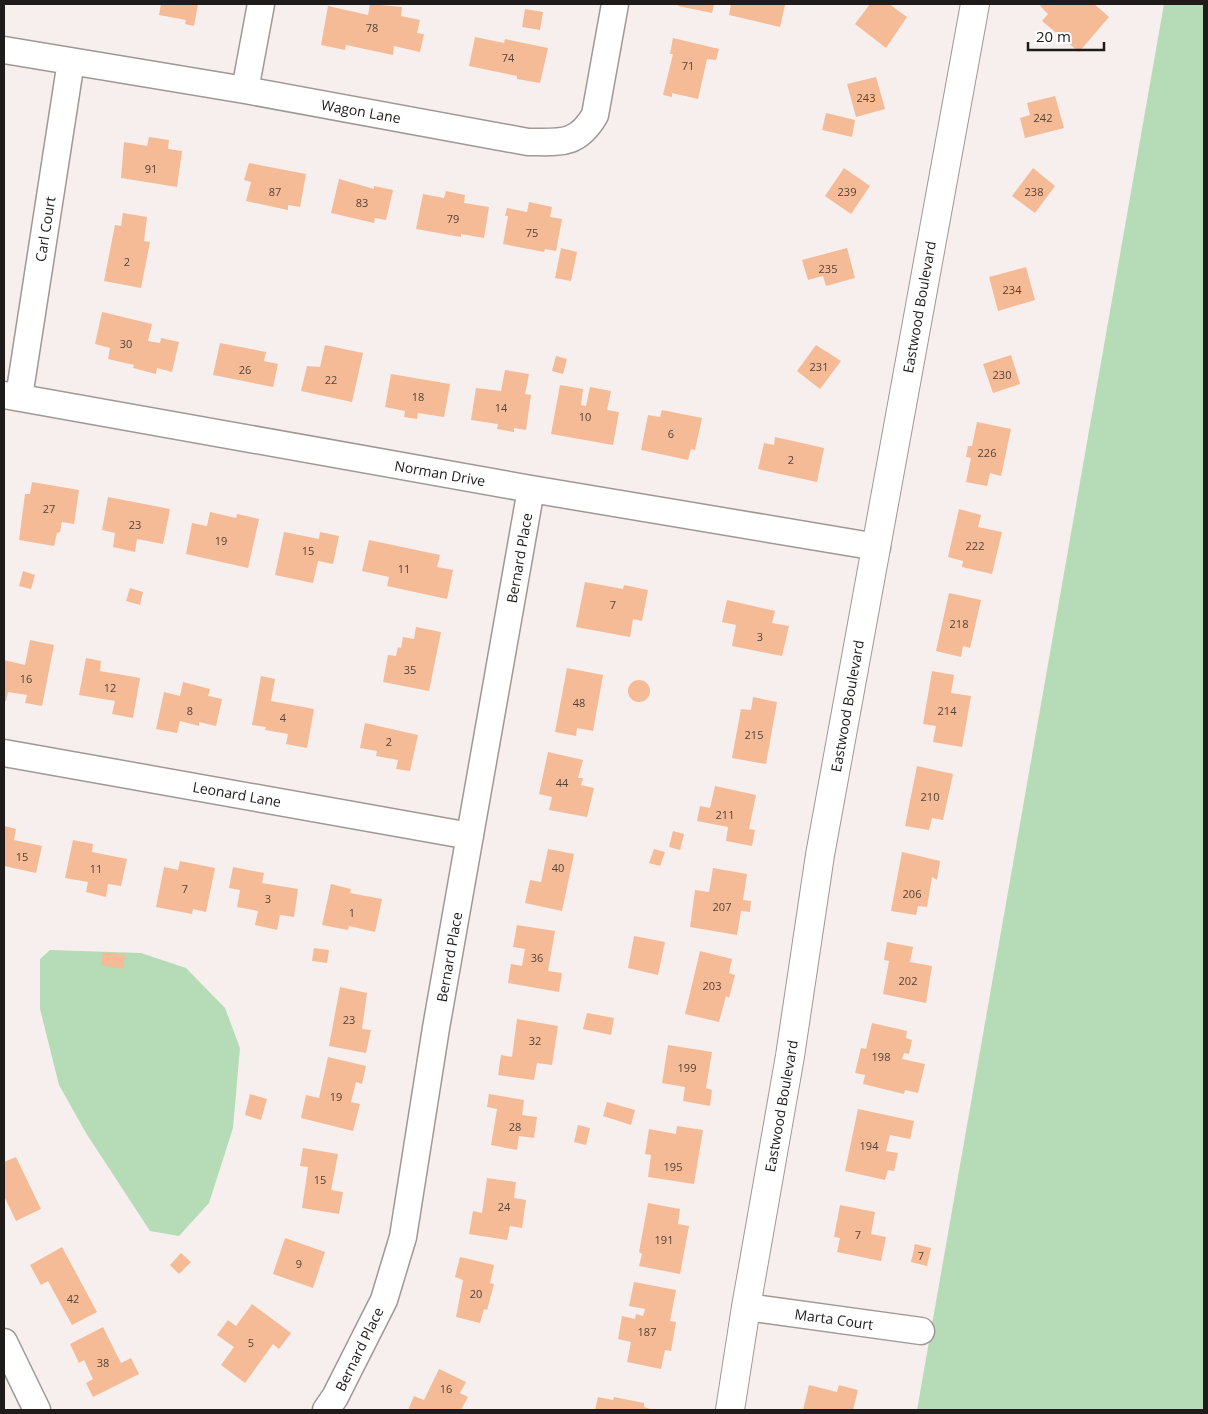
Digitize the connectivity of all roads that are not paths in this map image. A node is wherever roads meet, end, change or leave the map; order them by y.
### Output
1 (261, 4) edge
2 (615, 4) edge
3 (975, 4) edge
4 (4, 50) edge
5 (72, 62) junction
6 (245, 90) junction
7 (11, 396) edge
8 (531, 489) junction
9 (876, 547) junction
10 (4, 753) edge
11 (470, 836) junction
12 (746, 1307) junction
13 (921, 1331) dead end
14 (4, 1342) edge
15 (37, 1410) edge
16 (326, 1410) edge
17 (730, 1410) edge

1 - 6 street
2 - 6 street, Wagon Lane
3 - 9 street, Eastwood Boulevard
4 - 5 street, Wagon Lane
5 - 6 street, Wagon Lane
5 - 7 street, Carl Court
7 - 8 street, Norman Drive
8 - 9 street, Norman Drive
8 - 11 street, Bernard Place
9 - 12 street, Eastwood Boulevard
10 - 11 street, Leonard Lane
11 - 16 street, Bernard Place
12 - 13 street, Marta Court
12 - 17 street, Eastwood Boulevard
14 - 15 street

